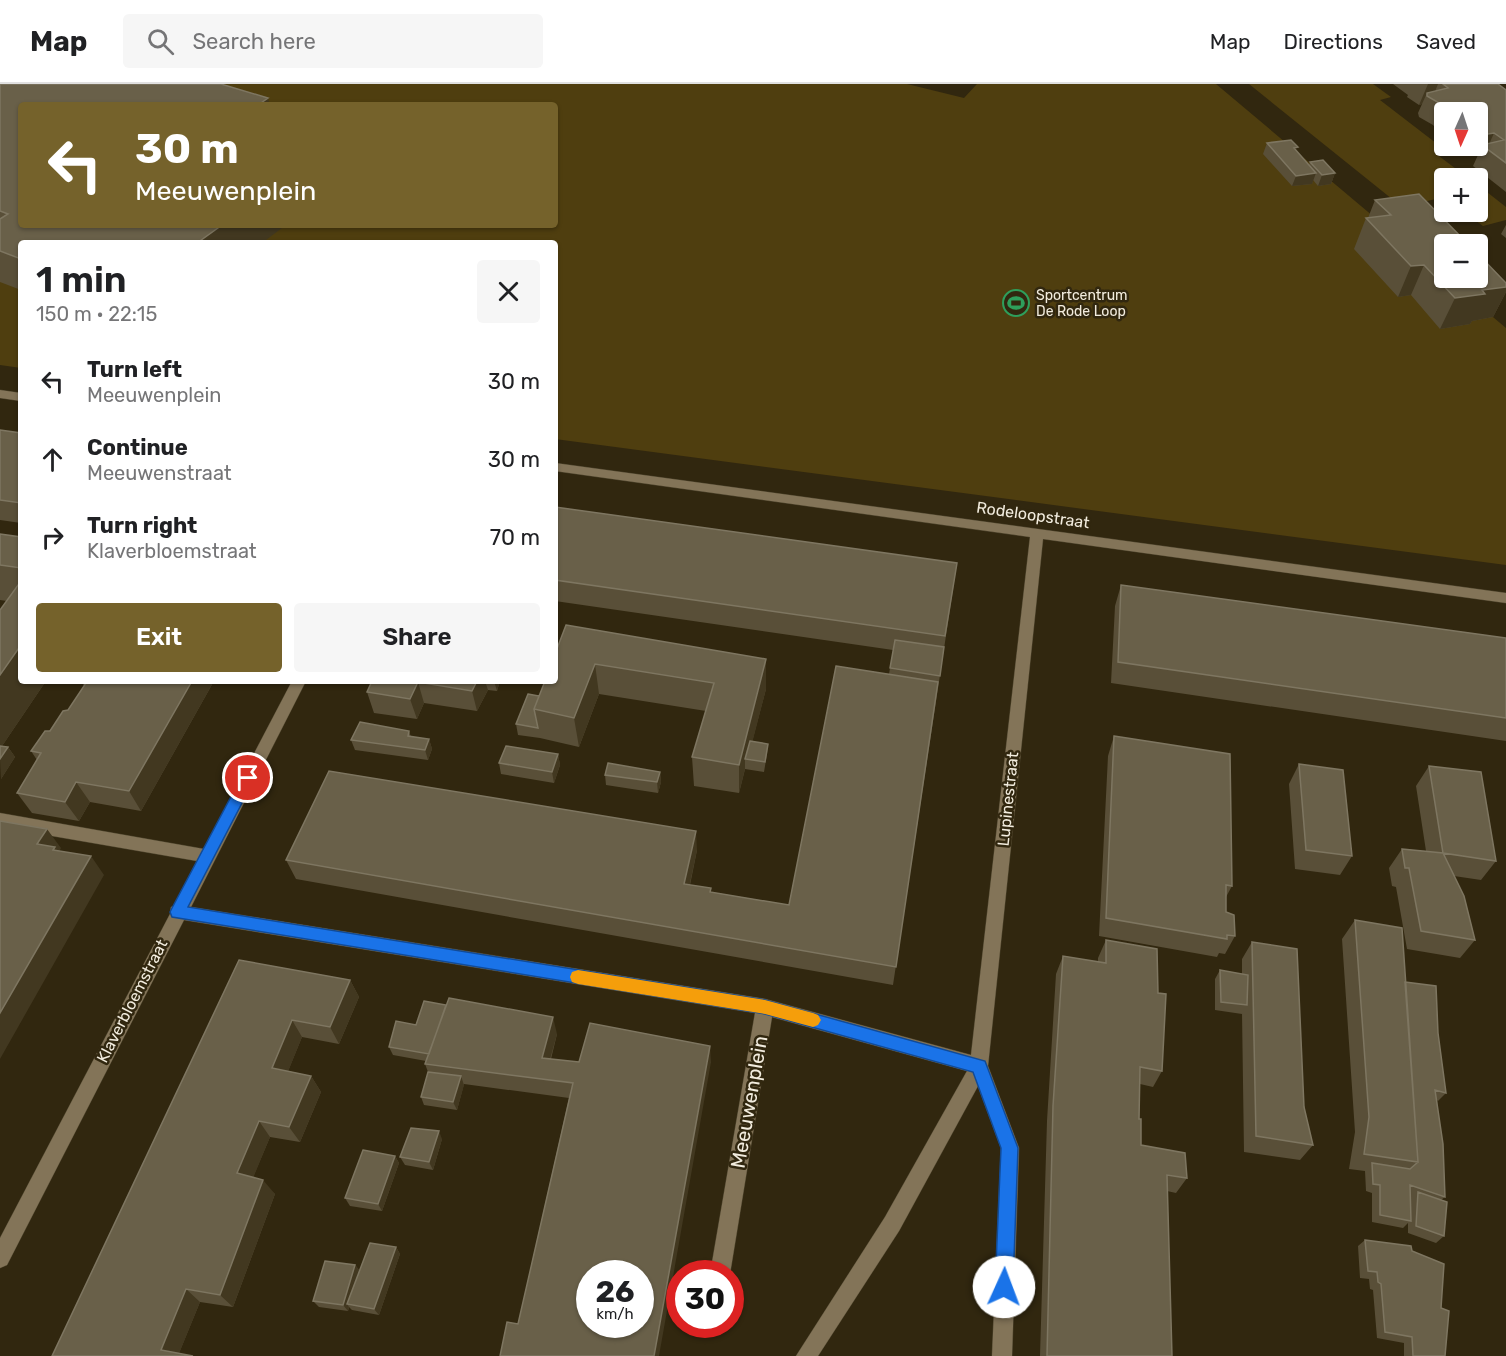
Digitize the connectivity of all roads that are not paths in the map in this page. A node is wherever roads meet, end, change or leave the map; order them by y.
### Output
1 (0, 394) edge
2 (18, 397) edge
3 (558, 467) edge
4 (1036, 532) junction
5 (1506, 598) edge
6 (297, 684) edge
7 (0, 820) edge
8 (206, 856) junction
9 (177, 912) junction
10 (765, 1007) junction
11 (979, 1066) junction
12 (0, 1258) edge
13 (722, 1260) edge
14 (807, 1356) edge
15 (1002, 1356) edge

1 - 2 street
3 - 4 street, Rodeloopstraat
4 - 5 street, Rodeloopstraat
4 - 11 street, Lupinestraat
6 - 8 street, Klaverbloemstraat
7 - 8 street
8 - 9 street, Klaverbloemstraat
9 - 10 street
9 - 12 street, Klaverbloemstraat
10 - 11 street
10 - 13 street, Meeuwenplein
11 - 14 street
11 - 15 street

